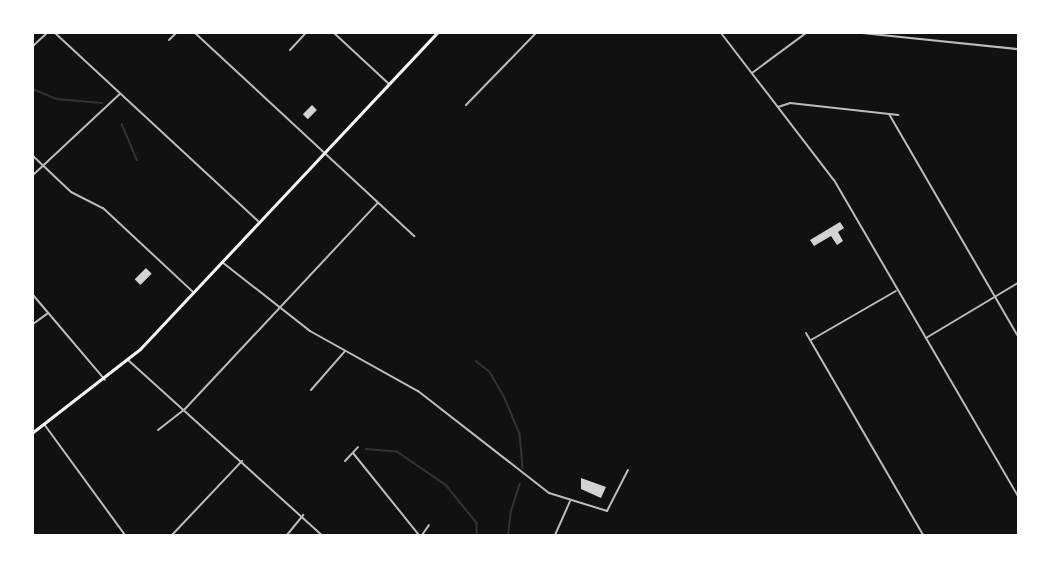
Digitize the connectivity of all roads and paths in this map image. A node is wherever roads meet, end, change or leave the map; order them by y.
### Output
1 (47, 33) edge
2 (56, 33) edge
3 (176, 33) edge
4 (195, 33) edge
5 (306, 33) edge
6 (334, 33) edge
7 (437, 33) edge
8 (536, 33) edge
9 (721, 33) edge
10 (806, 33) edge
11 (862, 33) edge
12 (169, 40) dead end
13 (33, 46) edge
14 (1018, 49) edge
15 (290, 50) dead end
16 (752, 73) junction
17 (389, 84) junction
18 (120, 94) junction
19 (466, 105) dead end
20 (778, 107) junction
21 (889, 114) junction
22 (898, 115) dead end
23 (323, 154) junction
24 (33, 156) edge
25 (42, 167) junction
26 (33, 175) edge
27 (378, 203) junction
28 (259, 222) junction
29 (414, 236) dead end
30 (222, 262) junction
31 (1018, 283) edge
32 (898, 290) junction
33 (194, 292) junction
34 (33, 295) edge
35 (994, 297) junction
36 (279, 307) junction
37 (48, 313) junction
38 (33, 324) edge
39 (806, 333) dead end
40 (1017, 335) edge
41 (926, 338) junction
42 (811, 340) junction
43 (345, 350) junction
44 (128, 360) junction
45 (105, 380) junction
46 (311, 390) dead end
47 (184, 410) junction
48 (44, 424) junction
49 (158, 430) dead end
50 (33, 432) edge
51 (358, 447) dead end
52 (352, 453) junction
53 (242, 461) junction
54 (345, 461) dead end
55 (628, 470) dead end
56 (1018, 496) edge
57 (570, 501) junction
58 (303, 515) junction
59 (429, 525) dead end
60 (424, 532) junction
61 (124, 535) edge
62 (172, 535) edge
63 (287, 535) edge
64 (322, 535) edge
65 (421, 535) edge
66 (428, 535) edge
67 (555, 535) edge
68 (923, 535) edge

1 - 13 street
2 - 18 street
3 - 12 street
4 - 23 street
5 - 15 street
6 - 17 street
7 - 17 main road
8 - 19 street
9 - 16 street
10 - 16 street
11 - 14 street
16 - 20 street
17 - 23 main road
18 - 25 street
18 - 28 street
20 - 21 street
20 - 32 street
21 - 22 street
21 - 35 street
23 - 27 street
23 - 28 main road
24 - 25 street
25 - 26 street
25 - 33 street
27 - 29 street
27 - 36 street
28 - 30 main road
30 - 33 main road
30 - 36 street
31 - 35 street
32 - 41 street
32 - 42 street
33 - 44 main road
34 - 37 street
35 - 40 street
35 - 41 street
36 - 43 street
36 - 47 street
37 - 38 street
37 - 45 street
39 - 42 street
41 - 56 street
42 - 68 street
43 - 46 street
43 - 57 street
44 - 45 main road
44 - 47 street
45 - 48 main road
47 - 49 street
47 - 53 street
48 - 50 main road
48 - 61 street
51 - 52 street
52 - 54 street
52 - 65 street
53 - 58 street
53 - 62 street
55 - 57 street
57 - 67 street
58 - 63 street
58 - 64 street
59 - 60 street
60 - 65 street
60 - 66 street

